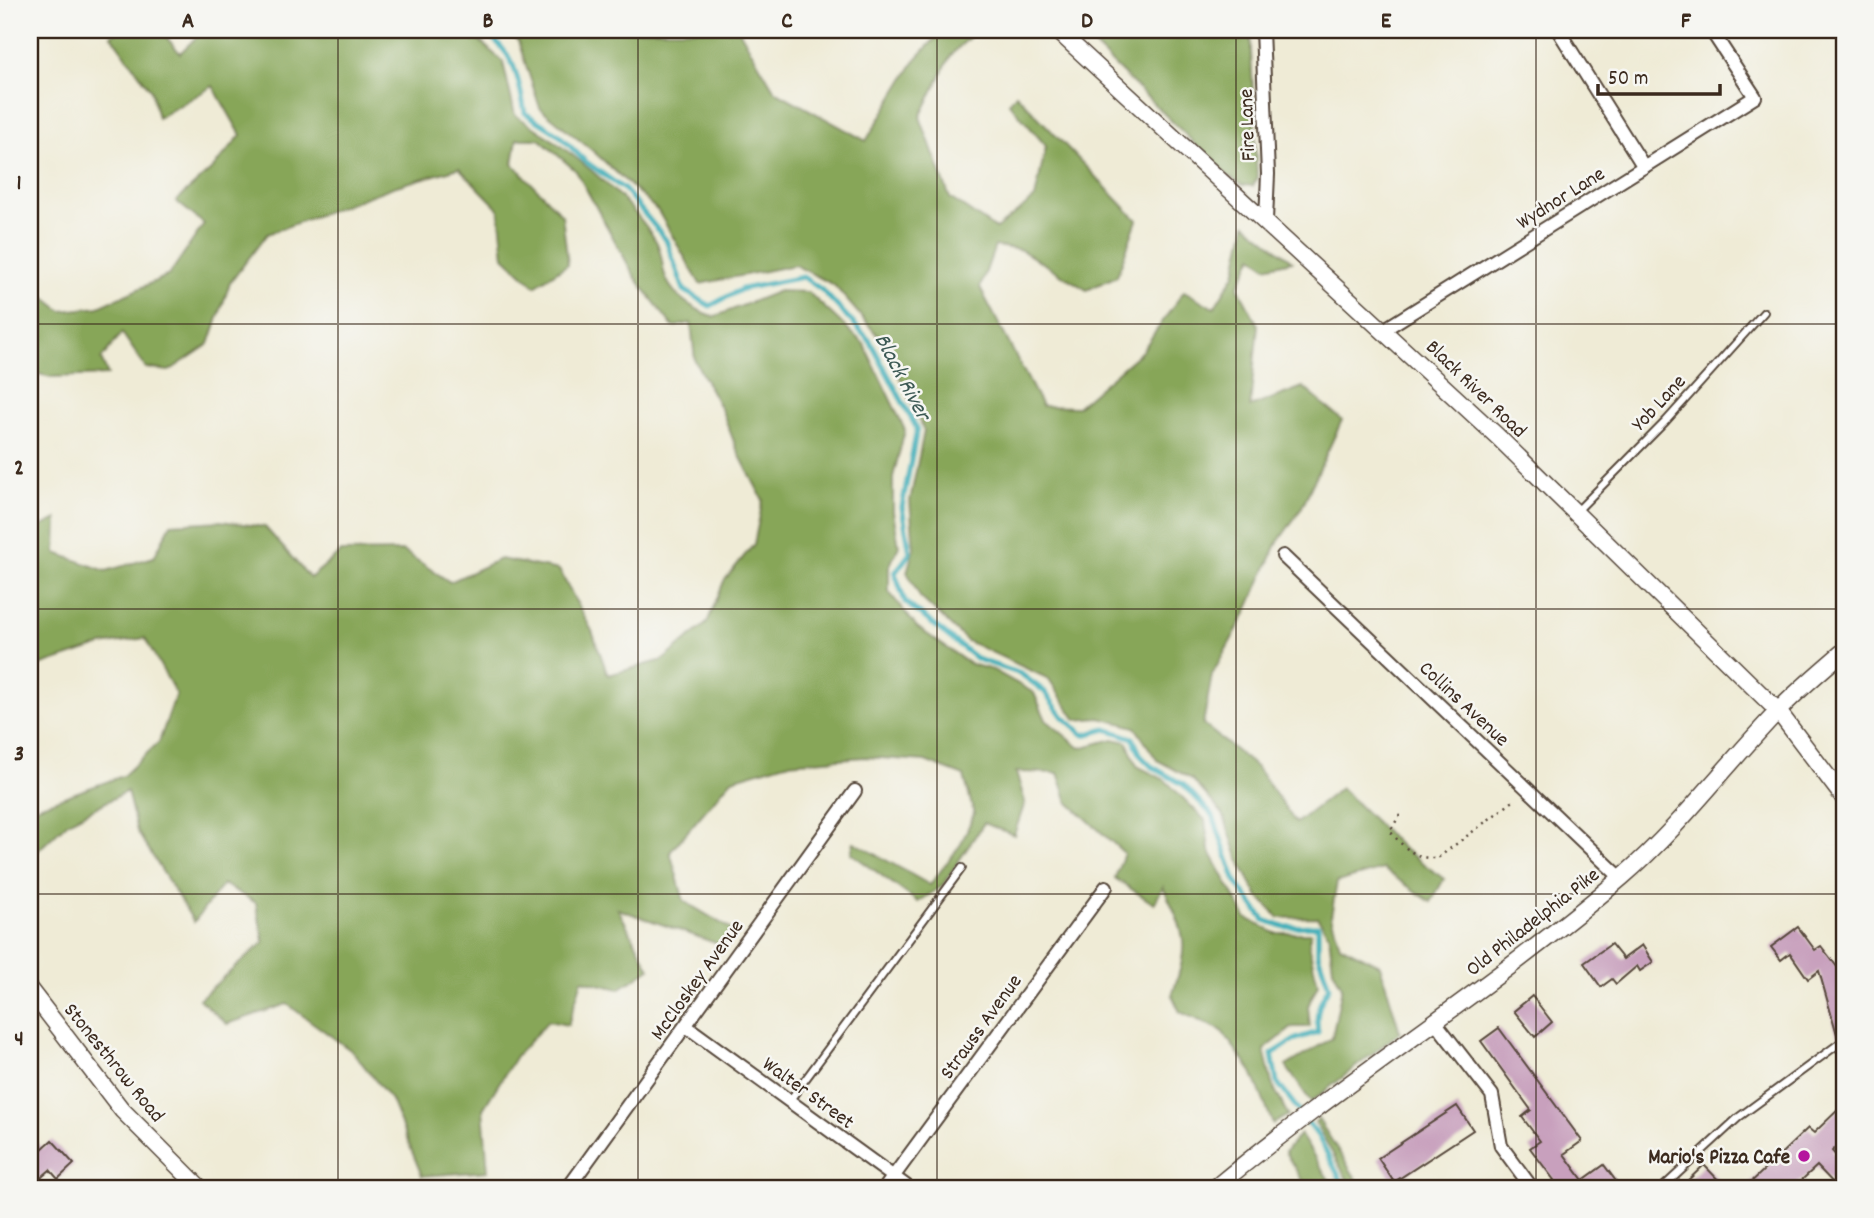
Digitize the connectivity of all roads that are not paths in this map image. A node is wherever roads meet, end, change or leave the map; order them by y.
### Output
1 (1057, 30) edge
2 (1262, 30) edge
3 (1558, 30) edge
4 (1712, 30) edge
5 (1644, 167) junction
6 (1266, 220) junction
7 (1764, 312) dead end
8 (1385, 329) junction
9 (1575, 513) junction
10 (1283, 556) dead end
11 (1844, 651) edge
12 (1778, 711) junction
13 (855, 791) dead end
14 (1844, 798) edge
15 (962, 868) dead end
16 (1621, 878) junction
17 (1106, 887) dead end
18 (30, 990) edge
19 (1436, 1023) junction
20 (686, 1026) junction
21 (1844, 1040) edge
22 (789, 1101) junction
23 (893, 1177) junction
24 (200, 1188) edge
25 (568, 1188) edge
26 (885, 1188) edge
27 (909, 1188) edge
28 (1215, 1188) edge
29 (1532, 1188) edge
30 (1662, 1188) edge

1 - 6 street, Black River Road
2 - 6 street, Fire Lane
3 - 5 street
4 - 5 street, Wydnor Lane
5 - 8 street, Wydnor Lane
6 - 8 street, Black River Road
7 - 9 lane, Yob Lane
8 - 9 street, Black River Road
9 - 12 street, Black River Road
10 - 16 street, Collins Avenue
11 - 12 street, Old Philadelphia Pike
12 - 14 street, Black River Road
12 - 16 street, Old Philadelphia Pike
13 - 20 street, McCloskey Avenue
15 - 22 lane
16 - 19 street, Old Philadelphia Pike
17 - 23 street, Strauss Avenue
18 - 24 street, Stonesthrow Road
19 - 28 street, Old Philadelphia Pike
19 - 29 street
20 - 22 street, Walter Street
20 - 25 street, McCloskey Avenue
21 - 30 lane
22 - 23 street, Walter Street
23 - 26 street, Strauss Avenue
23 - 27 street, Walter Street

